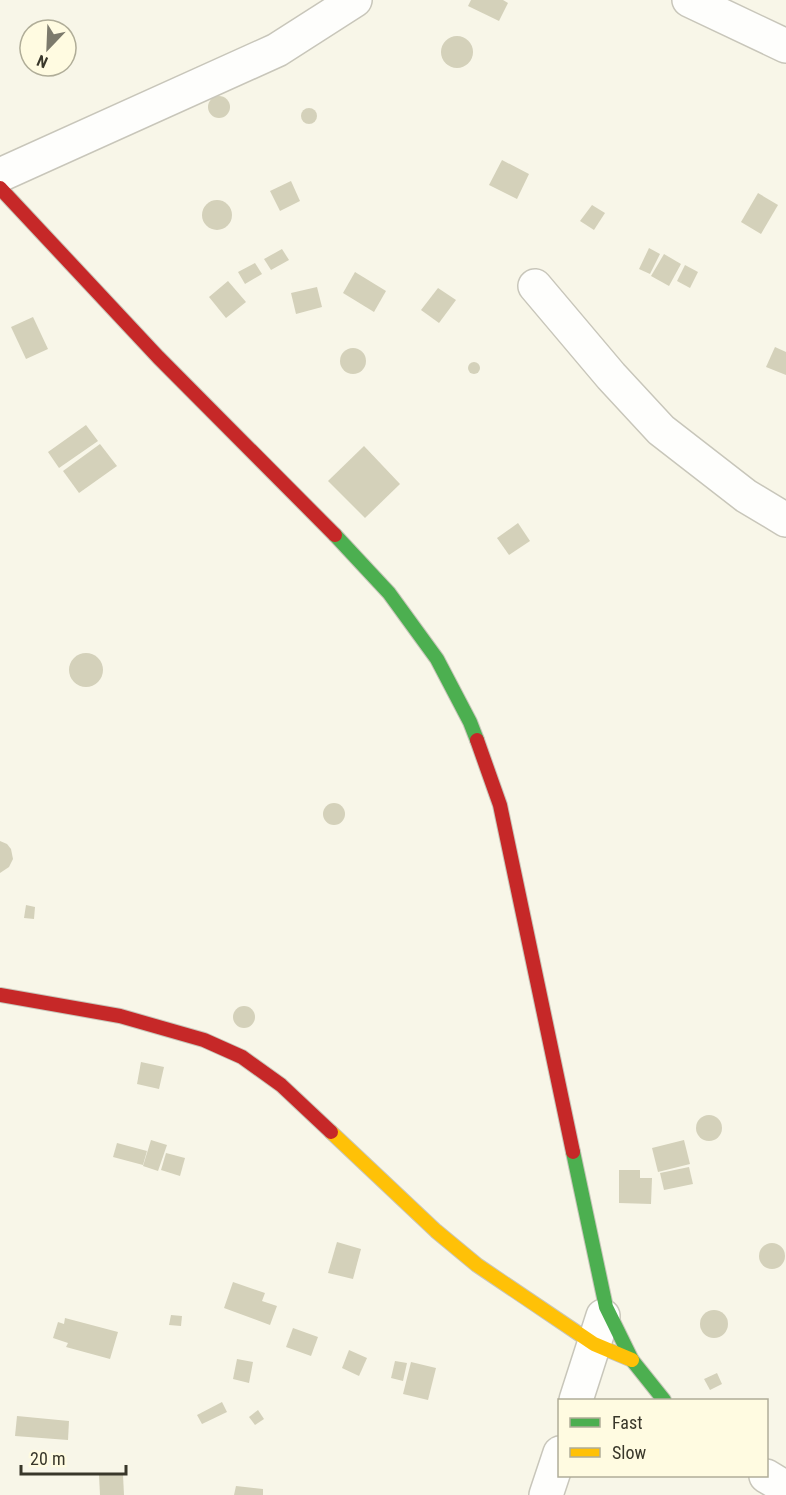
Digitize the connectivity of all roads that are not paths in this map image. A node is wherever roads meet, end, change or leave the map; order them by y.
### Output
1 (355, 0) edge
2 (689, 0) edge
3 (786, 46) edge
4 (0, 175) edge
5 (0, 188) edge
6 (535, 286) dead end
7 (786, 520) edge
8 (0, 995) edge
9 (606, 1307) junction
10 (594, 1344) junction
11 (632, 1360) junction
12 (577, 1399) edge
13 (662, 1399) edge
14 (558, 1460) edge
15 (768, 1477) edge
16 (786, 1488) edge
17 (546, 1495) edge

1 - 4 street
2 - 3 street
5 - 9 street
6 - 7 street
8 - 10 street
9 - 10 street
9 - 11 street
10 - 11 street
10 - 12 street
11 - 13 street
14 - 17 street
15 - 16 street

